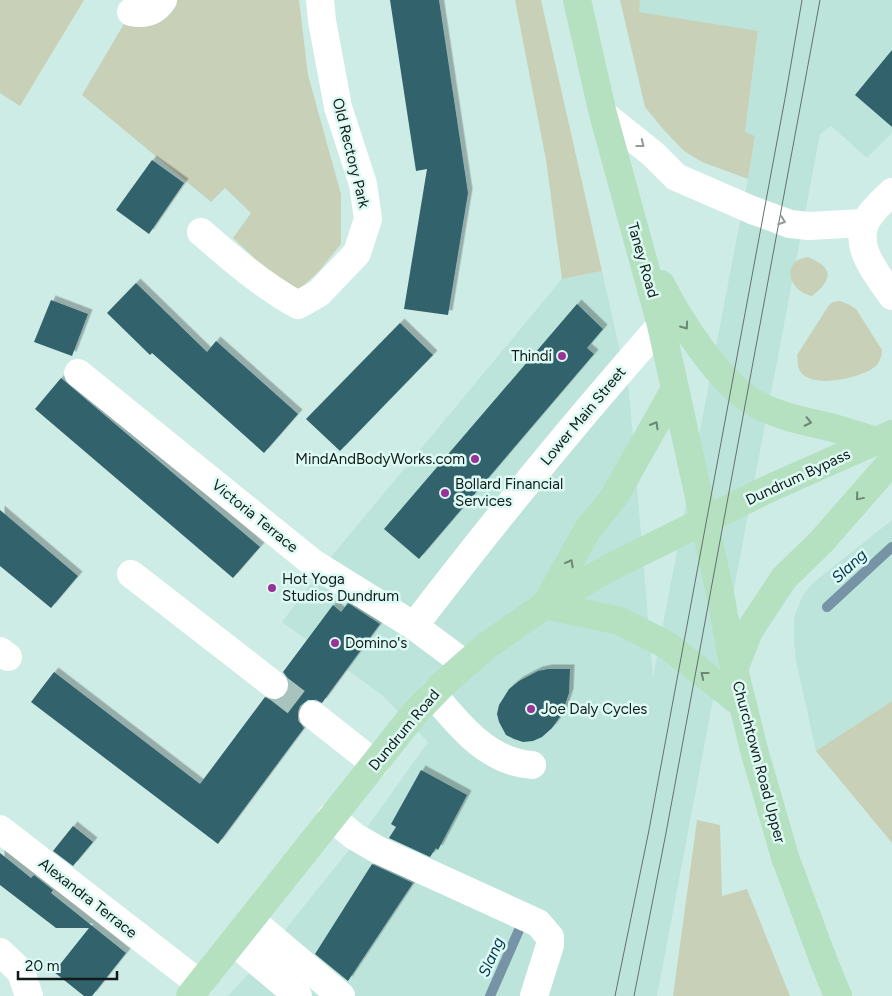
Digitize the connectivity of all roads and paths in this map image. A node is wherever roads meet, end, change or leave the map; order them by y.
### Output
1 (163, 0) edge
2 (320, 0) edge
3 (577, 0) edge
4 (131, 12) dead end
5 (603, 114) junction
6 (892, 192) edge
7 (864, 224) junction
8 (201, 232) dead end
9 (636, 237) junction
10 (892, 296) edge
11 (661, 325) junction
12 (78, 374) dead end
13 (675, 390) junction
14 (887, 445) edge
15 (705, 521) junction
16 (131, 574) dead end
17 (545, 605) junction
18 (414, 626) junction
19 (466, 664) junction
20 (734, 669) junction
21 (274, 685) tunnel mouth
22 (433, 694) junction
23 (743, 705) junction
24 (313, 715) tunnel mouth
25 (375, 764) junction
26 (532, 765) dead end
27 (331, 817) junction
28 (0, 829) edge
29 (251, 920) junction
30 (234, 942) junction
31 (0, 952) edge
32 (195, 990) edge
33 (290, 994) edge
34 (29, 996) edge
35 (340, 996) edge
36 (534, 996) edge
37 (838, 996) edge

1 - 4 street
2 - 8 street, Old Rectory Park
3 - 5 main road, Taney Road
5 -> 7 street
5 - 9 main road, Taney Road
6 - 7 street
7 - 10 street
9 - 11 main road, Taney Road
9 -> 14 main road
11 - 13 main road, Taney Road
11 - 18 street, Lower Main Street
12 - 18 street, Victoria Terrace
13 - 15 main road, Taney Road
17 -> 13 main road
14 - 15 main road, Dundrum Bypass
14 -> 20 main road
15 - 17 main road, Dundrum Road
15 - 20 main road, Churchtown Road Upper
16 - 21 street
17 - 19 main road, Dundrum Road
23 -> 17 main road
18 - 19 street, Victoria Terrace
19 - 22 main road, Dundrum Road
20 - 23 main road, Churchtown Road Upper
22 - 25 main road, Dundrum Road
22 - 26 street
23 - 37 main road, Churchtown Road Upper
24 - 25 street
25 - 27 main road, Dundrum Road
27 - 29 main road, Dundrum Road
27 - 36 street
28 - 32 street, Alexandra Terrace
29 - 30 main road, Dundrum Road
29 - 35 street
30 - 32 main road, Dundrum Road
30 - 33 street
31 - 34 street

